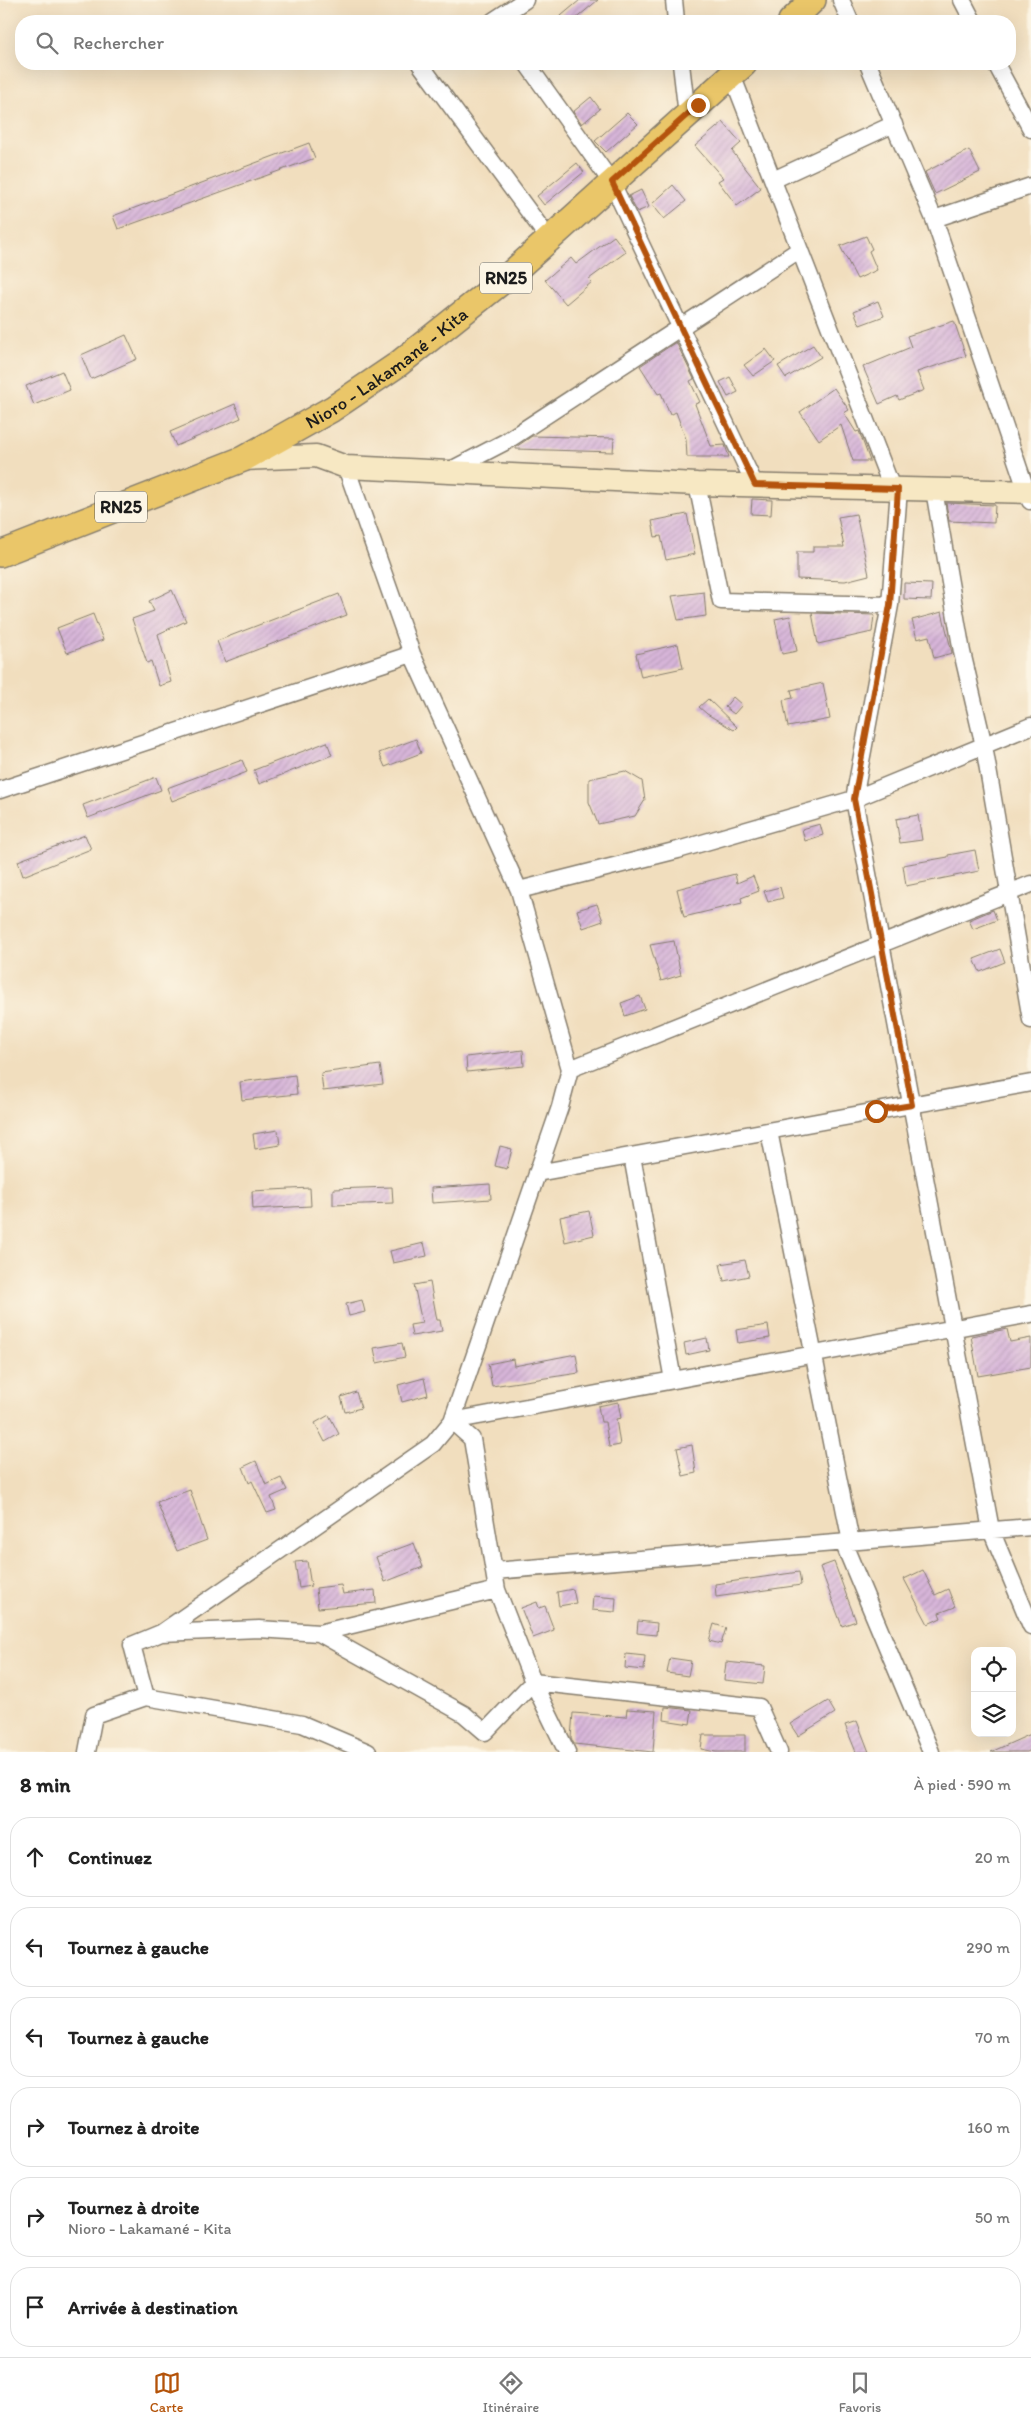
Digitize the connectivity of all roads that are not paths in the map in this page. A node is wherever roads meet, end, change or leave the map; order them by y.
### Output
1 (525, 0) edge
2 (674, 0) edge
3 (813, 0) edge
4 (841, 0) edge
5 (962, 0) edge
6 (504, 15) edge
7 (675, 15) edge
8 (797, 15) edge
9 (847, 15) edge
10 (971, 15) edge
11 (424, 70) edge
12 (531, 70) edge
13 (682, 70) edge
14 (737, 70) edge
15 (738, 70) edge
16 (871, 70) edge
17 (999, 70) edge
18 (687, 115) junction
19 (894, 124) junction
20 (1031, 129) edge
21 (772, 180) junction
22 (612, 182) junction
23 (1031, 186) edge
24 (934, 219) junction
25 (549, 239) junction
26 (799, 250) junction
27 (680, 327) junction
28 (243, 459) junction
29 (346, 467) junction
30 (449, 471) junction
31 (697, 484) junction
32 (755, 485) junction
33 (895, 489) junction
34 (934, 490) junction
35 (1029, 495) edge
36 (0, 554) edge
37 (890, 605) junction
38 (412, 654) junction
39 (1031, 726) edge
40 (984, 746) junction
41 (0, 790) edge
42 (854, 799) junction
43 (1031, 884) edge
44 (519, 890) junction
45 (1009, 892) junction
46 (882, 943) junction
47 (1031, 1020) edge
48 (570, 1068) junction
49 (1031, 1083) edge
50 (912, 1105) junction
51 (769, 1131) junction
52 (632, 1156) junction
53 (537, 1173) junction
54 (1031, 1314) edge
55 (954, 1329) junction
56 (814, 1354) junction
57 (673, 1380) junction
58 (452, 1421) junction
59 (1031, 1527) edge
60 (992, 1530) junction
61 (847, 1542) junction
62 (494, 1571) junction
63 (497, 1590) junction
64 (1031, 1626) edge
65 (161, 1633) junction
66 (319, 1633) junction
67 (533, 1682) junction
68 (146, 1697) junction
69 (87, 1752) edge
70 (368, 1752) edge
71 (567, 1752) edge
72 (779, 1752) edge
73 (931, 1752) edge

1 - 6 street
2 - 7 street
3 - 8 main road
4 - 9 street
5 - 10 street
11 - 25 street
12 - 22 street
13 - 18 street
14 - 18 main road, Nioro - Lakamané - Kita / RN25
15 - 21 street
16 - 19 street
17 - 20 street
18 - 22 main road, Nioro - Lakamané - Kita / RN25
19 - 21 street
19 - 24 street
21 - 26 street
22 - 25 main road, Nioro - Lakamané - Kita / RN25
22 - 27 street
23 - 24 street
24 - 35 street
25 - 28 main road, Nioro - Lakamané - Kita / RN25
26 - 27 street
26 - 33 street
27 - 30 street
27 - 32 street
28 - 29 main road
28 - 36 main road, RN25
29 - 30 main road
29 - 38 street
30 - 31 main road
31 - 32 main road
31 - 37 street
32 - 33 main road
33 - 34 main road
33 - 37 street
34 - 35 main road
34 - 40 street
37 - 42 street
38 - 41 street
38 - 44 street
39 - 40 street
40 - 42 street
40 - 45 street
42 - 44 street
42 - 46 street
43 - 45 street
44 - 48 street
45 - 46 street
45 - 47 street
46 - 48 street
46 - 50 street
48 - 53 street
49 - 50 street
50 - 51 street
50 - 55 street
51 - 52 street
51 - 56 street
52 - 53 street
52 - 57 street
53 - 58 street
54 - 55 street
55 - 56 street
55 - 60 street
56 - 57 street
56 - 61 street
57 - 58 street
58 - 62 street
58 - 65 street
59 - 60 street
60 - 61 street
60 - 64 street
61 - 62 street
61 - 73 street
62 - 63 street
63 - 66 street
63 - 67 street
65 - 66 street
65 - 68 street
66 - 67 street
67 - 71 street
67 - 72 street
68 - 69 street
68 - 70 street

